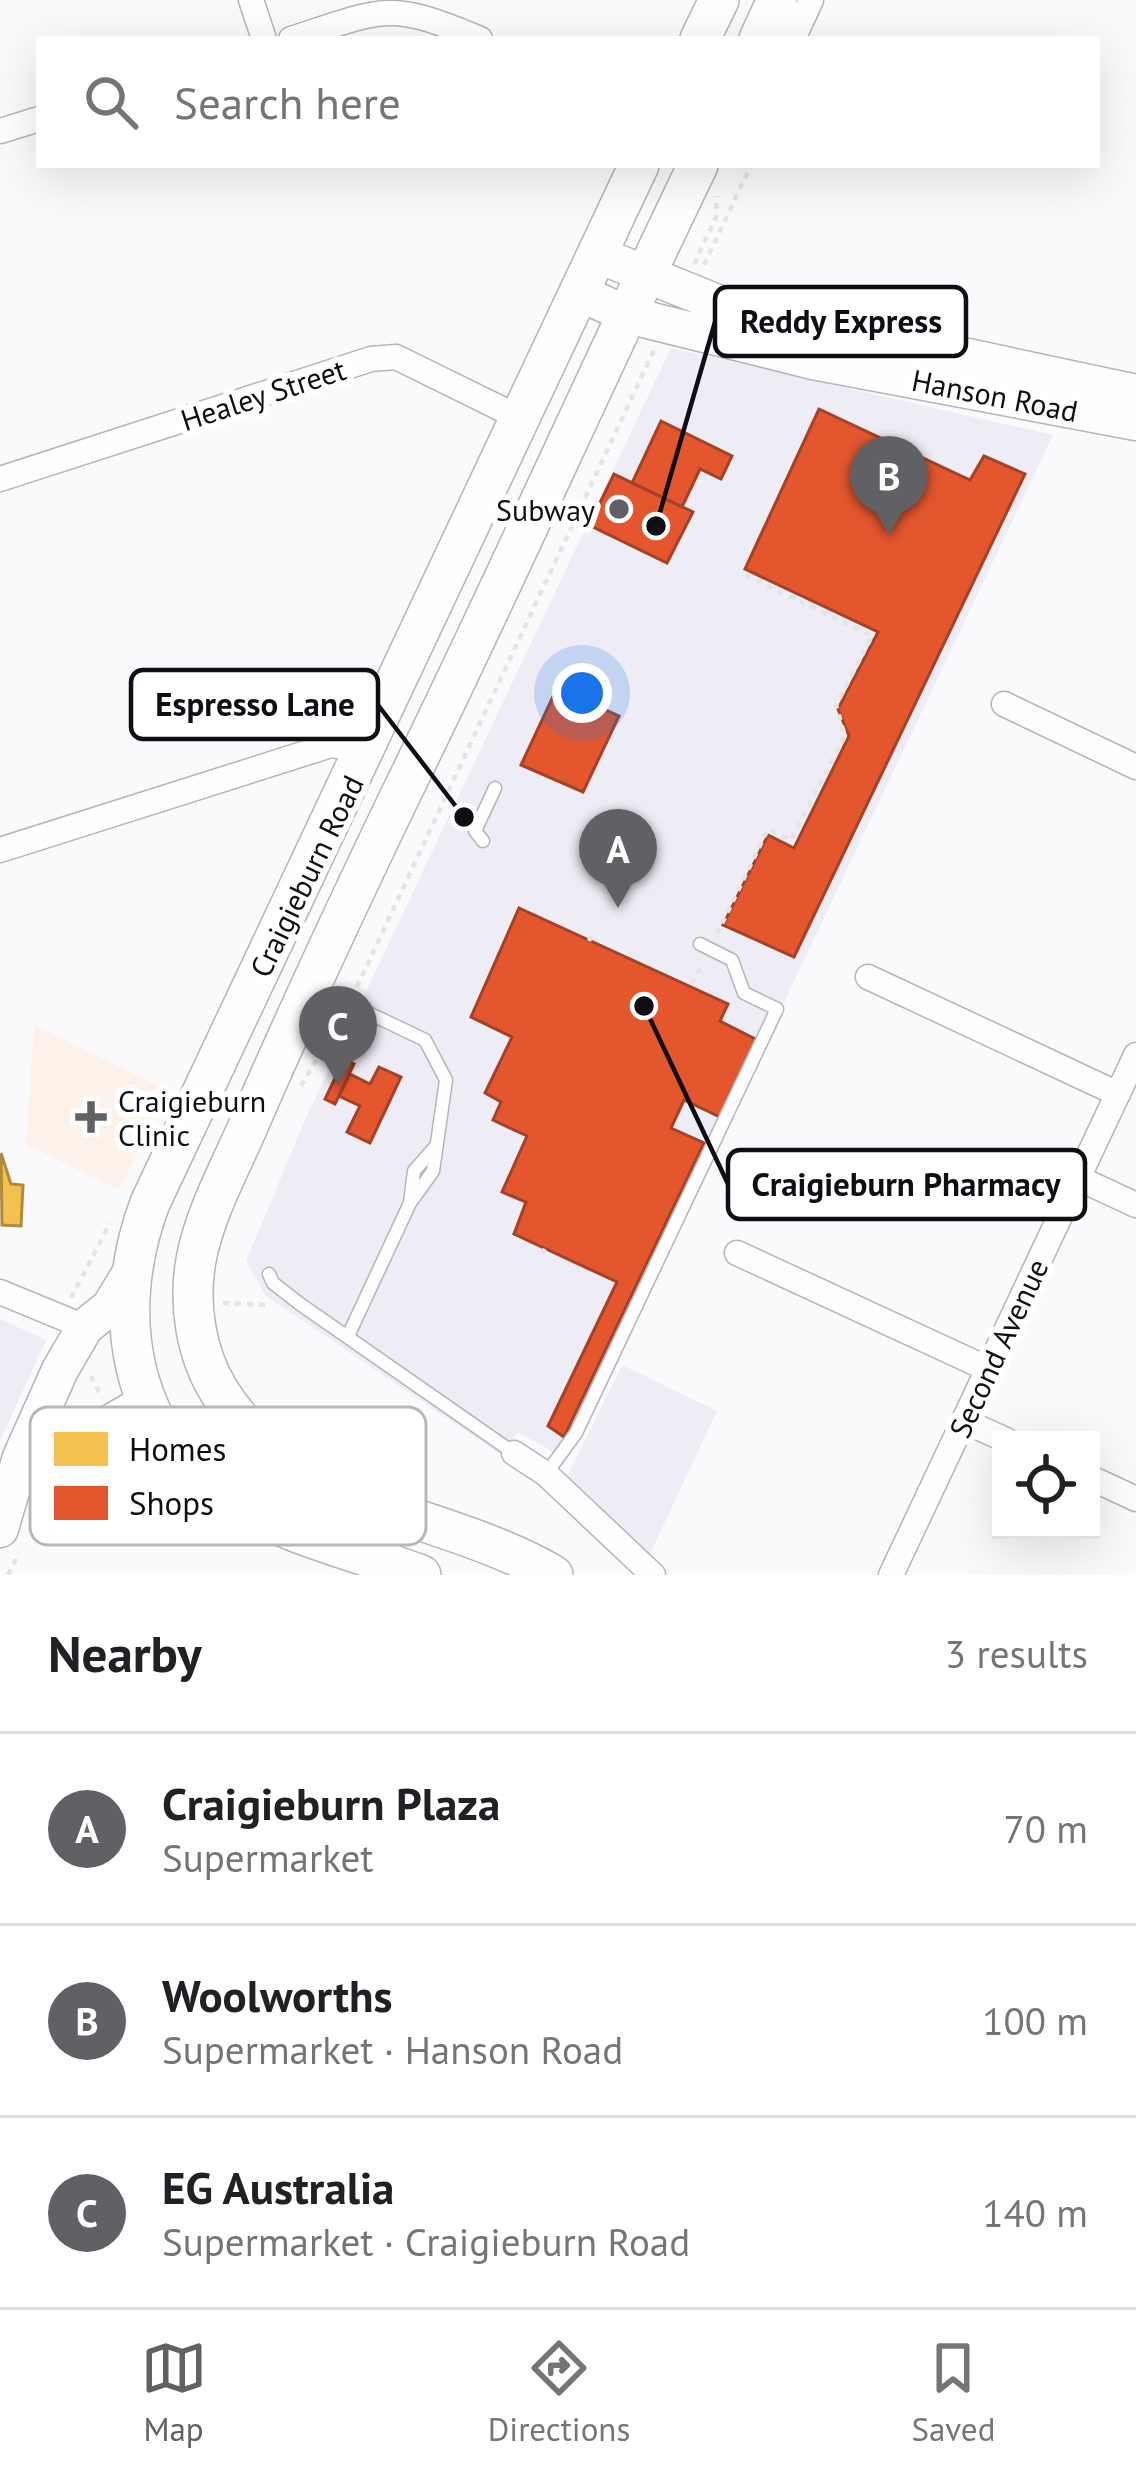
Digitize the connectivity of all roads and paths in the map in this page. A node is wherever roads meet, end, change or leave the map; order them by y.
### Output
1 (251, 0) edge
2 (718, 0) edge
3 (777, 0) edge
4 (811, 0) edge
5 (263, 36) edge
6 (300, 36) edge
7 (474, 36) edge
8 (701, 36) edge
9 (760, 36) edge
10 (794, 36) edge
11 (36, 120) edge
12 (0, 131) edge
13 (638, 168) edge
14 (750, 168) edge
15 (708, 169) edge
16 (596, 254) junction
17 (674, 278) junction
18 (578, 292) junction
19 (646, 320) junction
20 (1136, 393) edge
21 (520, 418) junction
22 (1136, 422) edge
23 (0, 479) edge
24 (745, 575) dead end
25 (1004, 704) dead end
26 (367, 750) junction
27 (1136, 767) edge
28 (495, 788) dead end
29 (483, 841) dead end
30 (0, 850) edge
31 (705, 947) junction
32 (264, 963) junction
33 (868, 976) dead end
34 (692, 984) dead end
35 (310, 985) junction
36 (349, 1003) junction
37 (1136, 1055) edge
38 (297, 1092) dead end
39 (1118, 1094) junction
40 (1078, 1178) junction
41 (1136, 1205) edge
42 (736, 1252) dead end
43 (269, 1274) dead end
44 (128, 1277) junction
45 (0, 1292) edge
46 (85, 1328) junction
47 (347, 1336) junction
48 (988, 1369) junction
49 (208, 1371) junction
50 (146, 1402) junction
51 (46, 1407) edge
52 (140, 1407) edge
53 (149, 1407) edge
54 (229, 1407) edge
55 (964, 1421) junction
56 (992, 1434) edge
57 (30, 1439) edge
58 (514, 1453) joint
59 (546, 1474) junction
60 (1100, 1482) edge
61 (8, 1499) edge
62 (1136, 1499) edge
63 (426, 1522) edge
64 (0, 1528) edge
65 (30, 1528) edge
66 (339, 1545) edge
67 (8, 1575) edge
68 (421, 1575) edge
69 (553, 1575) edge
70 (653, 1575) edge
71 (891, 1575) edge

1 - 5 street
2 - 8 main road
3 - 9 main road
4 - 10 street
6 - 7 street
11 - 12 street
13 - 16 main road, Craigieburn Road
14 - 17 path
15 - 17 main road, Craigieburn Road
15 - 17 path
16 - 17 street, Hanson Road
16 - 18 main road, Craigieburn Road
17 - 19 main road, Craigieburn Road
17 - 20 street, Hanson Road
18 - 19 street, Hanson Road
18 - 21 main road, Craigieburn Road
19 - 22 street, Hanson Road
19 - 35 main road, Craigieburn Road
19 - 36 path
21 - 23 street, Healey Street
21 - 26 main road, Craigieburn Road
24 - 31 path
25 - 27 street
26 - 30 street
26 - 32 main road, Craigieburn Road
28 - 29 lane
31 - 34 path
31 - 59 lane
32 - 35 main road
32 - 44 main road, Craigieburn Road
33 - 39 street
35 - 36 lane
35 - 49 main road, Craigieburn Road
36 - 38 path
36 - 47 lane
37 - 39 street, Second Avenue
39 - 40 street, Second Avenue
40 - 41 street
40 - 48 street, Second Avenue
42 - 48 street
43 - 47 lane
44 - 46 street
44 - 50 main road, Craigieburn Road
45 - 46 street
46 - 51 street
47 - 58 lane
48 - 55 street, Second Avenue
49 - 50 main road
49 - 54 main road, Craigieburn Road
50 - 52 street
50 - 53 main road, Craigieburn Road
55 - 56 street
55 - 71 street, Second Avenue
57 - 61 street
58 - 59 street
59 - 70 street
60 - 62 street
61 - 64 street
63 - 69 main road, Craigieburn Road
65 - 67 path
66 - 68 main road, Craigieburn Road

